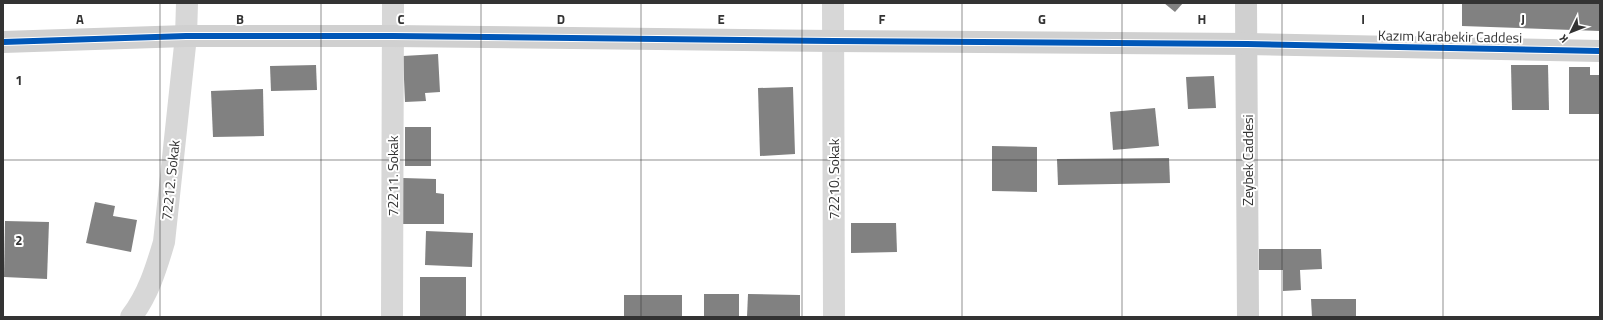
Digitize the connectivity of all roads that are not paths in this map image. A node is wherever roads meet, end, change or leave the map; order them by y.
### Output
1 (187, 3) edge
2 (393, 3) edge
3 (833, 3) edge
4 (1246, 3) edge
5 (186, 36) junction
6 (393, 36) junction
7 (833, 41) junction
8 (3, 42) edge
9 (1247, 44) junction
10 (1600, 51) edge
11 (131, 317) edge
12 (392, 317) edge
13 (834, 317) edge
14 (1248, 317) edge

1 - 5 street, 72212. Sokak
2 - 6 street, 72211. Sokak
3 - 7 street, 72210. Sokak
4 - 9 street, Zeybek Caddesi
5 - 6 street, Kazım Karabekir Caddesi
5 - 8 street, Kazım Karabekir Caddesi
5 - 11 street, 72212. Sokak
6 - 7 street, Kazım Karabekir Caddesi
6 - 12 street, 72211. Sokak
7 - 9 street, Kazım Karabekir Caddesi
7 - 13 street, 72210. Sokak
9 - 10 street, Kazım Karabekir Caddesi
9 - 14 street, Zeybek Caddesi

